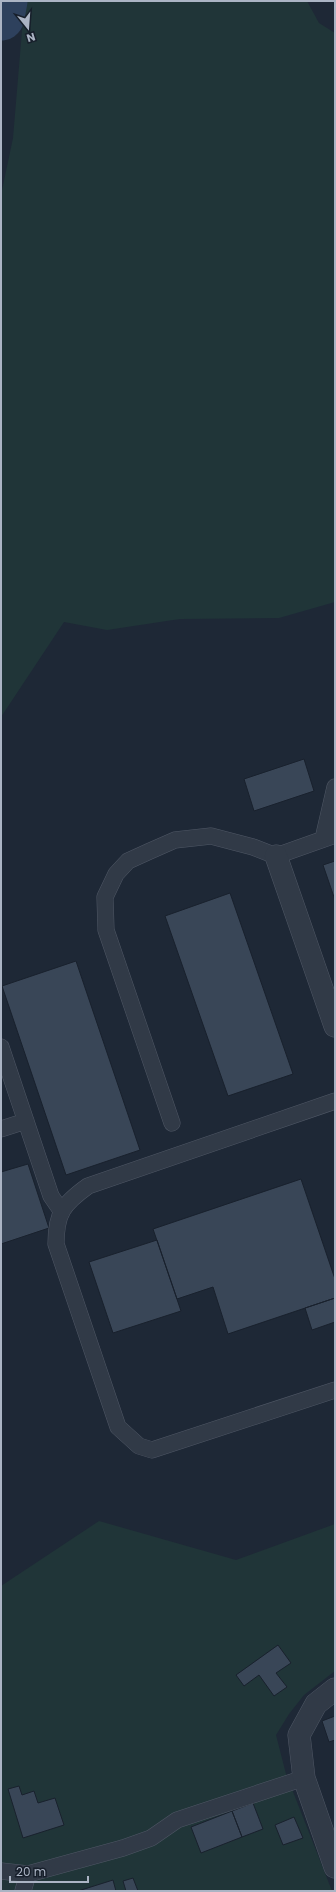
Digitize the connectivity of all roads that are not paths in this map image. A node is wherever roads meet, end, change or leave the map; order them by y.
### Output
1 (335, 787) edge
2 (329, 837) edge
3 (276, 856) junction
4 (335, 1026) edge
5 (1, 1047) edge
6 (335, 1101) edge
7 (26, 1121) junction
8 (172, 1123) dead end
9 (1, 1129) edge
10 (62, 1212) junction
11 (335, 1390) edge
12 (335, 1689) edge
13 (304, 1778) junction
14 (335, 1867) edge
15 (1, 1871) edge
16 (28, 1874) junction
17 (23, 1891) edge

1 - 2 lane
2 - 3 lane
3 - 4 street
3 - 8 lane
5 - 7 lane
6 - 10 lane
7 - 9 lane
7 - 10 lane
10 - 11 lane
12 - 13 street
13 - 14 street
13 - 16 lane
15 - 16 lane
16 - 17 lane

